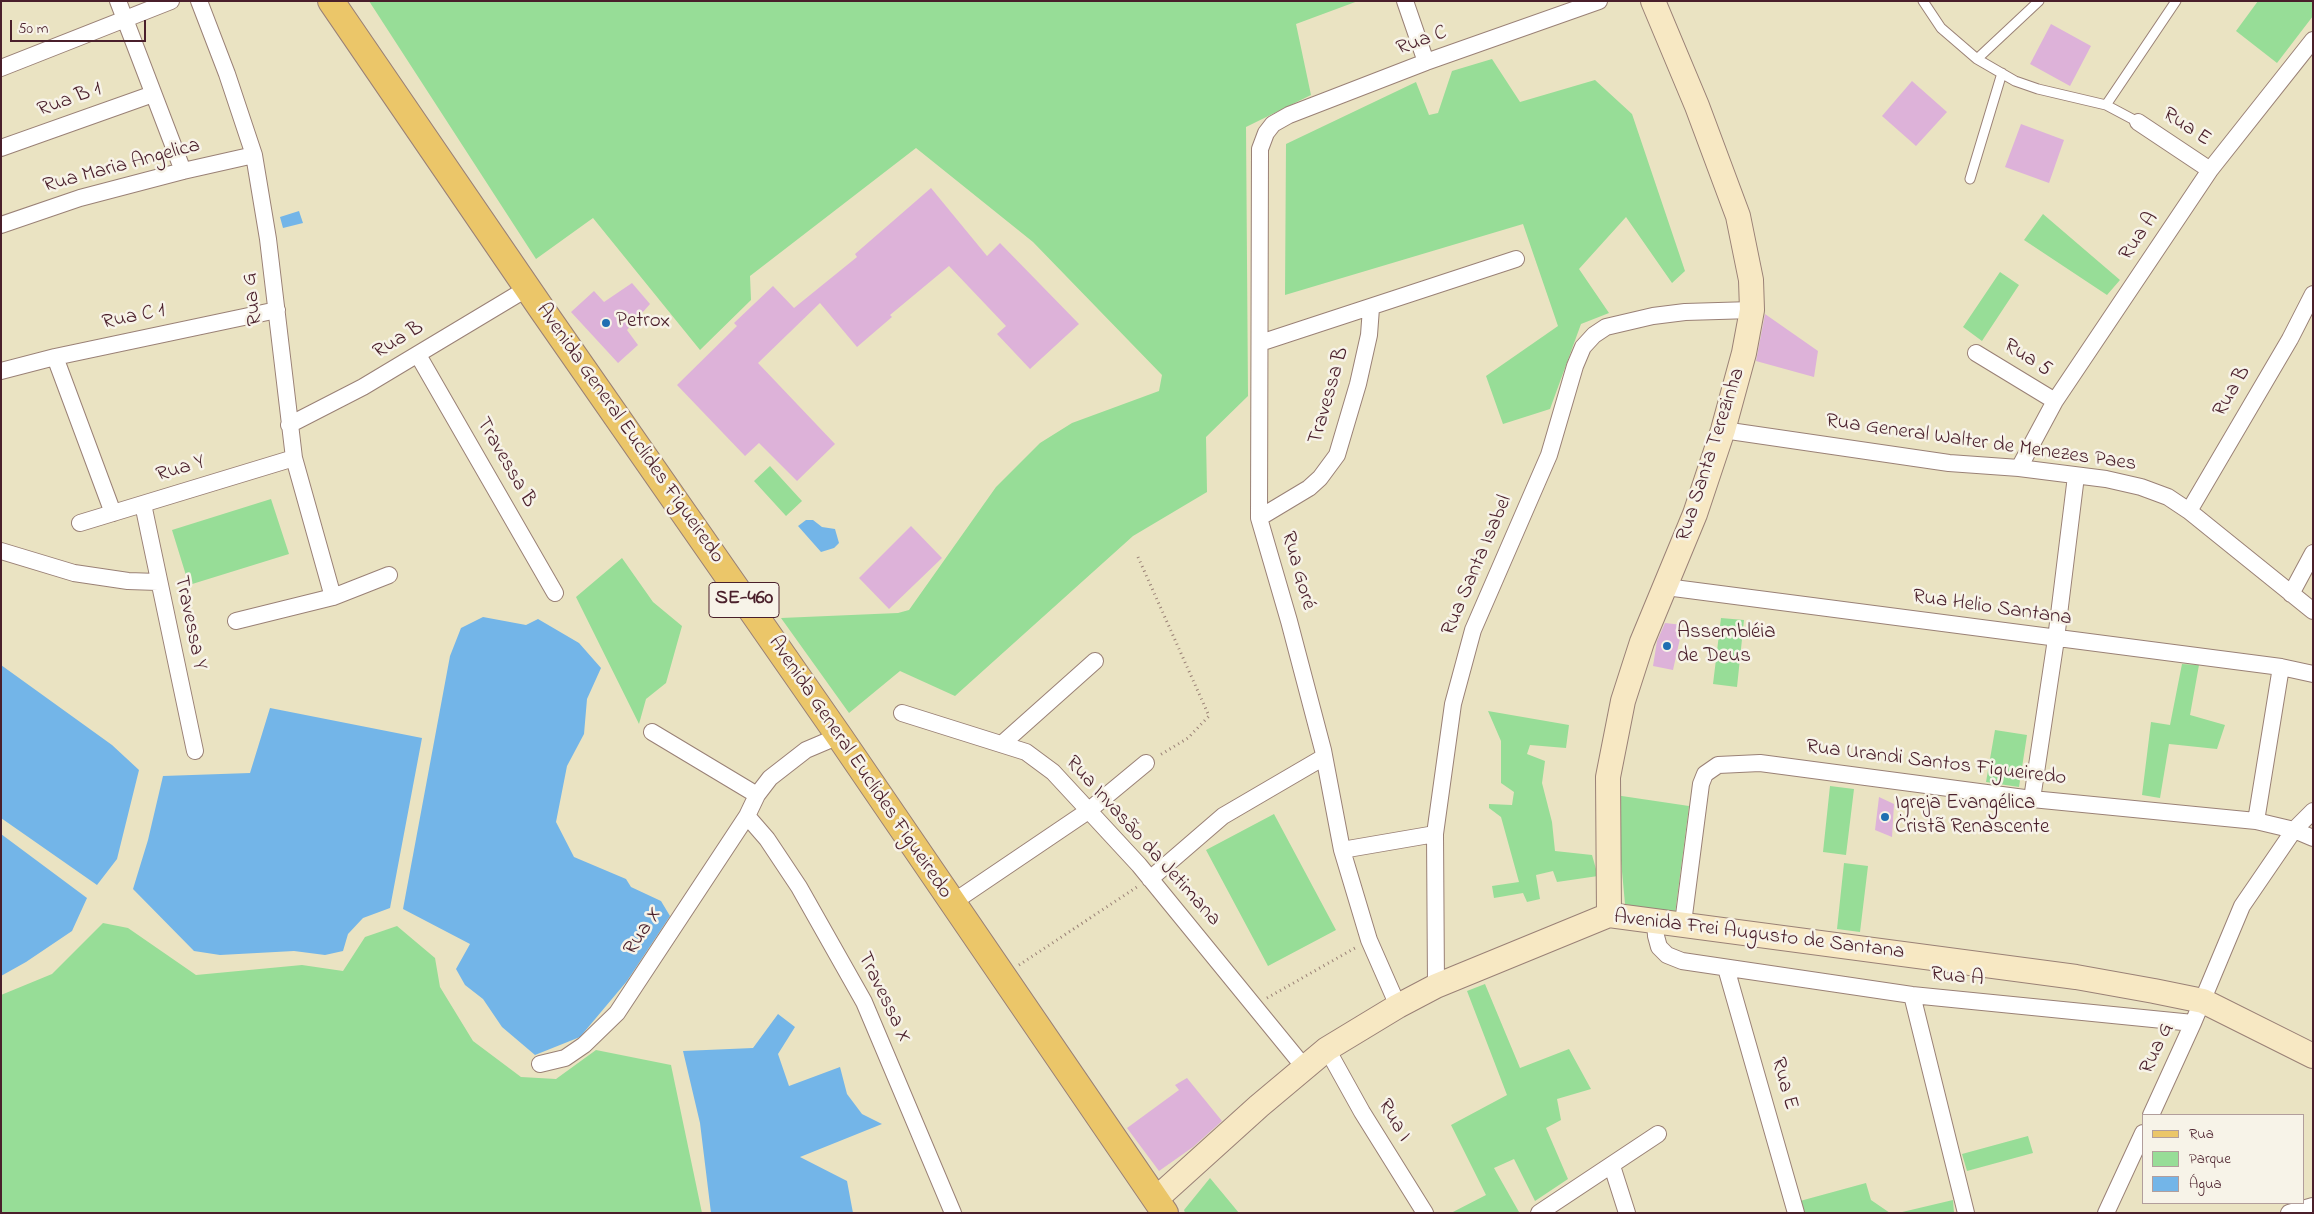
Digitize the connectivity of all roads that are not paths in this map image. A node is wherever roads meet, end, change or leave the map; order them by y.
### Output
1 (118, 1) edge
2 (170, 1) edge
3 (199, 1) edge
4 (332, 1) edge
5 (1405, 1) edge
6 (1599, 1) edge
7 (1653, 1) edge
8 (1923, 1) edge
9 (2039, 1) edge
10 (2176, 1) edge
11 (125, 20) junction
12 (2313, 40) edge
13 (1977, 59) junction
14 (1426, 62) junction
15 (1, 68) edge
16 (2002, 74) junction
17 (153, 94) junction
18 (2106, 106) junction
19 (2138, 122) joint
20 (1266, 133) joint
21 (1, 148) edge
22 (254, 155) junction
23 (2210, 170) junction
24 (183, 171) junction
25 (1970, 179) dead end
26 (1, 225) edge
27 (1516, 259) dead end
28 (528, 288) junction
29 (2313, 294) edge
30 (1371, 308) junction
31 (277, 310) junction
32 (1752, 310) junction
33 (1260, 343) junction
34 (1976, 353) dead end
35 (418, 355) junction
36 (55, 357) junction
37 (1, 371) edge
38 (2055, 401) junction
39 (289, 425) junction
40 (1723, 430) junction
41 (294, 458) junction
42 (2019, 468) junction
43 (2076, 476) junction
44 (143, 504) junction
45 (2189, 511) junction
46 (113, 512) junction
47 (1259, 518) junction
48 (80, 523) dead end
49 (1, 551) edge
50 (2313, 553) edge
51 (389, 574) dead end
52 (158, 582) junction
53 (1666, 587) junction
54 (555, 593) dead end
55 (2291, 594) junction
56 (333, 597) junction
57 (2313, 611) edge
58 (236, 621) dead end
59 (2056, 638) junction
60 (1095, 661) dead end
61 (2281, 668) junction
62 (2313, 674) edge
63 (902, 713) dead end
64 (652, 732) dead end
65 (839, 736) junction
66 (1003, 743) junction
67 (195, 751) dead end
68 (1324, 757) junction
69 (1146, 762) road end
70 (757, 795) junction
71 (2032, 799) junction
72 (1088, 811) junction
73 (2313, 811) edge
74 (748, 816) junction
75 (2256, 821) junction
76 (2294, 830) junction
77 (1435, 834) junction
78 (2313, 838) edge
79 (1342, 850) junction
80 (1150, 879) junction
81 (952, 903) junction
82 (1609, 914) junction
83 (1655, 921) junction
84 (1684, 923) junction
85 (1726, 968) junction
86 (1436, 986) junction
87 (1912, 995) junction
88 (2202, 1001) junction
89 (1398, 1006) junction
90 (2193, 1023) junction
91 (1327, 1050) junction
92 (2313, 1056) edge
93 (540, 1064) dead end
94 (1304, 1067) junction
95 (2151, 1114) edge
96 (1658, 1134) dead end
97 (2142, 1135) edge
98 (1612, 1166) junction
99 (1161, 1206) edge
100 (2313, 1206) edge
101 (953, 1213) edge
102 (1425, 1213) edge
103 (1539, 1213) edge
104 (1627, 1213) edge
105 (1796, 1213) edge
106 (1966, 1213) edge
107 (2106, 1213) edge
108 (2289, 1213) edge

1 - 11 street
2 - 11 street
3 - 22 street, Rua G
4 - 28 main road, Avenida General Euclides Figueiredo / SE-460
5 - 14 street
6 - 14 street, Rua C
7 - 32 street, Rua Santa Terezinha
8 - 13 lane
9 - 13 lane
10 - 18 lane
11 - 15 street
11 - 17 street
12 - 23 street, Rua A
13 - 16 lane
14 - 20 street, Rua C
16 - 18 lane
16 - 25 lane
17 - 21 street, Rua B 1
17 - 24 street
18 - 19 lane
19 - 23 street, Rua E
20 - 33 street, Rua Goré
22 - 24 street, Rua Maria Angelica
22 - 31 street, Rua G
23 - 38 street, Rua A
24 - 26 street, Rua Maria Angelica
27 - 30 street
28 - 35 street, Rua B
28 - 65 main road, Avenida General Euclides Figueiredo / SE-460
29 - 45 street, Rua B
30 - 33 street
30 - 47 street, Travessa B
31 - 36 street, Rua C 1
31 - 39 street, Rua G
32 - 40 street, Rua Santa Terezinha
32 - 77 street, Rua Santa Isabel
33 - 47 street, Rua Goré
34 - 38 street, Rua 5
35 - 39 street, Rua B
35 - 54 street, Travessa B
36 - 37 street, Rua C 1
36 - 46 street
38 - 42 street, Rua A
39 - 41 street, Rua G
40 - 42 street, Rua General Walter de Menezes Paes
40 - 53 street, Rua Santa Terezinha
41 - 44 street, Rua Y
41 - 56 street, Rua G
42 - 43 street, Rua General Walter de Menezes Paes
43 - 45 street, Rua General Walter de Menezes Paes
43 - 59 street
44 - 46 street, Rua Y
44 - 52 street, Travessa Y
45 - 55 street, Rua General Walter de Menezes Paes
46 - 48 street, Rua Y
47 - 68 street, Rua Goré
49 - 52 street
50 - 55 street
51 - 56 street
52 - 67 street, Travessa Y
53 - 59 street, Rua Helio Santana
53 - 82 street, Rua Santa Terezinha
55 - 57 street, Rua General Walter de Menezes Paes
56 - 58 street
59 - 61 street, Rua Helio Santana
59 - 71 street
60 - 66 street
61 - 62 street, Rua Helio Santana
61 - 75 street
63 - 66 street, Rua Invasão da Jetimana
64 - 70 street
65 - 70 street, Rua X
65 - 81 main road, Avenida General Euclides Figueiredo / SE-460
66 - 72 street, Rua Invasão da Jetimana
68 - 79 street, Rua Goré
68 - 80 street
69 - 72 street
70 - 74 street, Rua X
71 - 75 street, Rua Urandi Santos Figueiredo
71 - 84 street, Rua Urandi Santos Figueiredo
72 - 80 street, Rua Invasão da Jetimana
72 - 81 street
73 - 76 street, Rua G
74 - 93 street, Rua X
74 - 101 street, Travessa X
75 - 76 street, Rua Urandi Santos Figueiredo
76 - 78 street, Rua Urandi Santos Figueiredo
76 - 88 street, Rua G
77 - 79 street
77 - 86 street, Rua Santa Isabel
79 - 89 street, Rua Goré
80 - 94 street, Rua Invasão da Jetimana
81 - 99 main road, Avenida General Euclides Figueiredo / SE-460
82 - 83 street, Avenida Frei Augusto de Santana
82 - 86 street, Avenida Frei Augusto de Santana
83 - 84 street, Avenida Frei Augusto de Santana
83 - 85 street, Rua A
84 - 88 street, Avenida Frei Augusto de Santana
85 - 87 street, Rua A
85 - 105 street, Rua E
86 - 89 street, Avenida Frei Augusto de Santana
87 - 90 street, Rua A
87 - 106 street
88 - 90 street, Rua G
88 - 92 street, Avenida Frei Augusto de Santana
89 - 91 street, Avenida Frei Augusto de Santana
90 - 95 street, Rua G
91 - 94 street, Avenida Frei Augusto de Santana
91 - 102 street, Rua I
94 - 99 street, Avenida Frei Augusto de Santana
96 - 98 street
97 - 107 street
98 - 103 street
98 - 104 street
100 - 108 street

